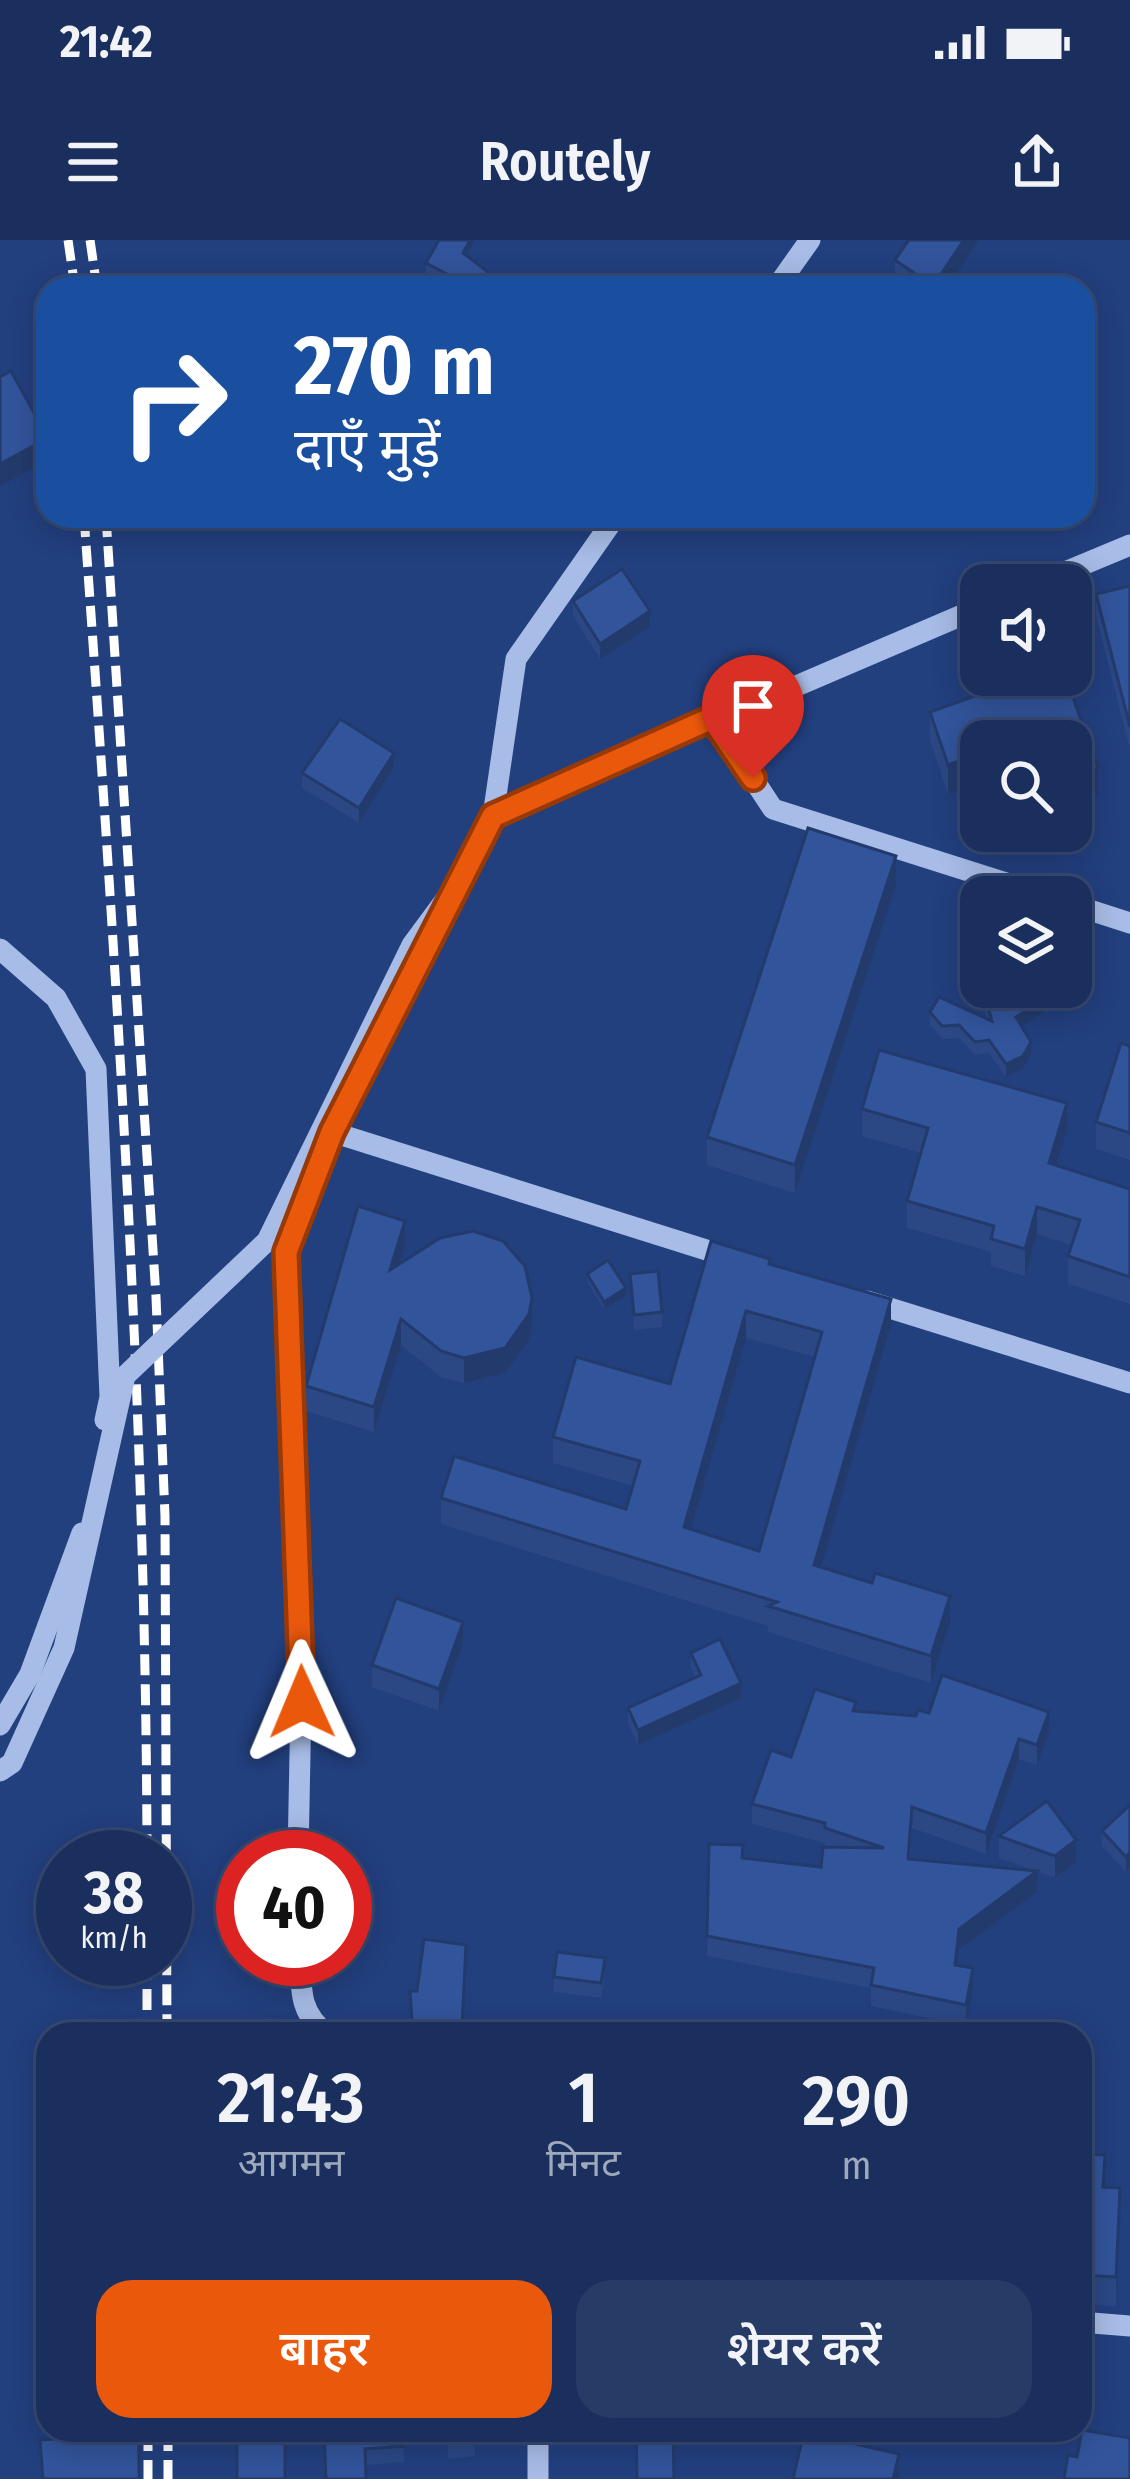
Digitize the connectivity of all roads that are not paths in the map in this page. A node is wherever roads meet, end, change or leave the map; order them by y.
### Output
1 (810, 240) edge
2 (784, 276) edge
3 (608, 528) edge
4 (1130, 545) edge
5 (1084, 564) edge
6 (960, 616) edge
7 (712, 718) junction
8 (493, 816) junction
9 (463, 876) junction
10 (984, 876) edge
11 (1092, 910) edge
12 (1130, 922) edge
13 (0, 949) edge
14 (332, 1132) junction
15 (765, 1269) edge
16 (834, 1290) edge
17 (1130, 1383) edge
18 (0, 1725) edge
19 (0, 1771) edge
20 (299, 1830) edge
21 (301, 1986) edge
22 (311, 2022) edge
23 (1092, 2323) edge
24 (1130, 2326) edge
25 (538, 2442) edge
26 (538, 2479) edge

1 - 2 street
3 - 8 street
4 - 5 street
6 - 7 street
7 - 8 street
7 - 10 street
8 - 9 street
9 - 14 street
9 - 19 street, bridge
11 - 12 street
13 - 18 street
14 - 15 street
14 - 20 street
16 - 17 street
21 - 22 street
23 - 24 street
25 - 26 street

